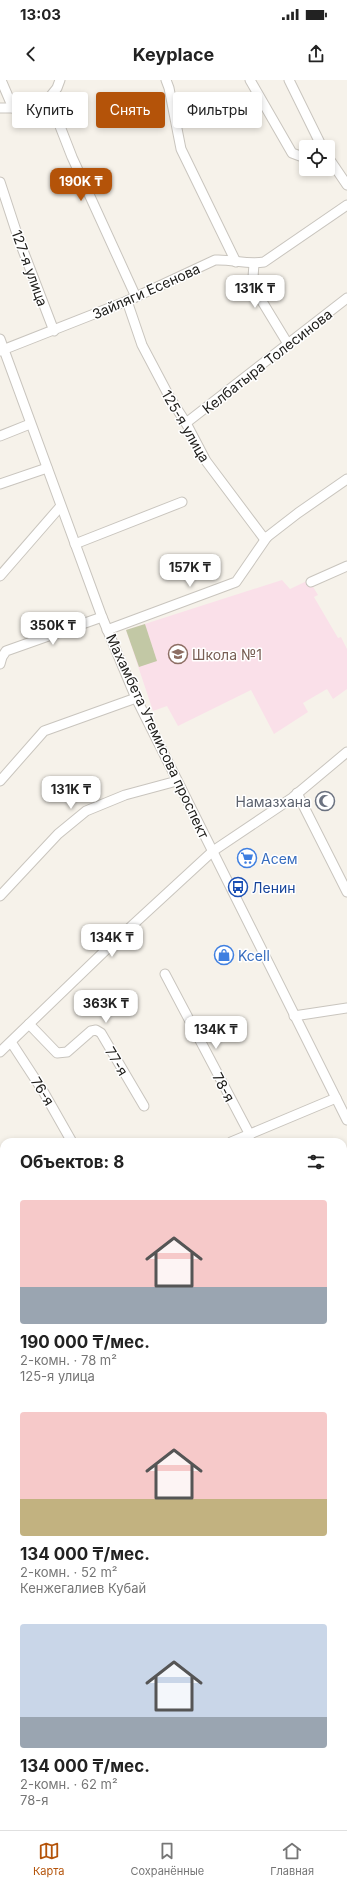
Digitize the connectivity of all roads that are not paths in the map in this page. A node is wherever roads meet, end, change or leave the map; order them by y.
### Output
1 (1, 80) edge
2 (60, 80) edge
3 (166, 80) edge
4 (250, 80) edge
5 (289, 80) edge
6 (54, 92) edge
7 (12, 106) edge
8 (0, 108) edge
9 (12, 108) edge
10 (61, 128) edge
11 (319, 140) edge
12 (299, 156) edge
13 (335, 168) edge
14 (0, 182) edge
15 (347, 185) edge
16 (347, 205) edge
17 (236, 262) junction
18 (254, 264) junction
19 (347, 298) edge
20 (132, 299) junction
21 (54, 331) junction
22 (0, 339) edge
23 (288, 344) junction
24 (2, 351) edge
25 (186, 423) junction
26 (30, 424) junction
27 (0, 436) edge
28 (47, 468) junction
29 (347, 479) edge
30 (0, 484) edge
31 (182, 502) dead end
32 (60, 507) junction
33 (267, 537) junction
34 (75, 544) junction
35 (347, 566) edge
36 (0, 576) edge
37 (311, 582) dead end
38 (102, 617) junction
39 (107, 630) junction
40 (0, 664) edge
41 (136, 698) junction
42 (347, 752) edge
43 (0, 781) edge
44 (177, 781) junction
45 (297, 793) junction
46 (213, 851) junction
47 (347, 892) edge
48 (0, 896) edge
49 (164, 974) dead end
50 (347, 1008) edge
51 (294, 1016) junction
52 (29, 1024) junction
53 (11, 1042) junction
54 (0, 1052) edge
55 (336, 1098) junction
56 (144, 1106) dead end
57 (347, 1120) edge
58 (250, 1135) junction
59 (70, 1138) edge
60 (242, 1138) edge

1 - 7 street
2 - 6 street
3 - 17 street
4 - 12 street
5 - 11 street
8 - 9 street
10 - 20 street, 125-я улица
13 - 15 street
14 - 21 street, 127-я улица
16 - 18 street, Зайляги Есенова
17 - 18 street, Зайляги Есенова
17 - 20 street, Зайляги Есенова
18 - 23 street
19 - 23 street, Келбатыра Толесинова
20 - 21 street, Зайляги Есенова
20 - 25 street, 125-я улица
21 - 24 street, Зайляги Есенова
22 - 24 street, Махамбета Утемисова проспект
23 - 25 street, Келбатыра Толесинова
24 - 26 street, Махамбета Утемисова проспект
25 - 33 street, 125-я улица
26 - 27 street
26 - 28 street, Махамбета Утемисова проспект
28 - 30 street
28 - 32 street, Махамбета Утемисова проспект
29 - 33 street
31 - 34 street
32 - 34 street, Махамбета Утемисова проспект
32 - 36 street
33 - 39 street
34 - 38 street, Махамбета Утемисова проспект
35 - 37 street
38 - 39 street, Махамбета Утемисова проспект
38 - 40 street
39 - 41 street, Махамбета Утемисова проспект
41 - 43 street
41 - 44 street, Махамбета Утемисова проспект
42 - 45 street
44 - 46 street, Махамбета Утемисова проспект
44 - 48 street
45 - 46 street
45 - 47 street
46 - 51 street, Махамбета Утемисова проспект
46 - 52 street
49 - 58 street, 78-я
50 - 51 street
51 - 55 street, Махамбета Утемисова проспект
52 - 53 street
52 - 56 street, 77-я
53 - 54 street
53 - 59 street, 76-я
55 - 57 street, Махамбета Утемисова проспект
55 - 58 street
58 - 60 street

